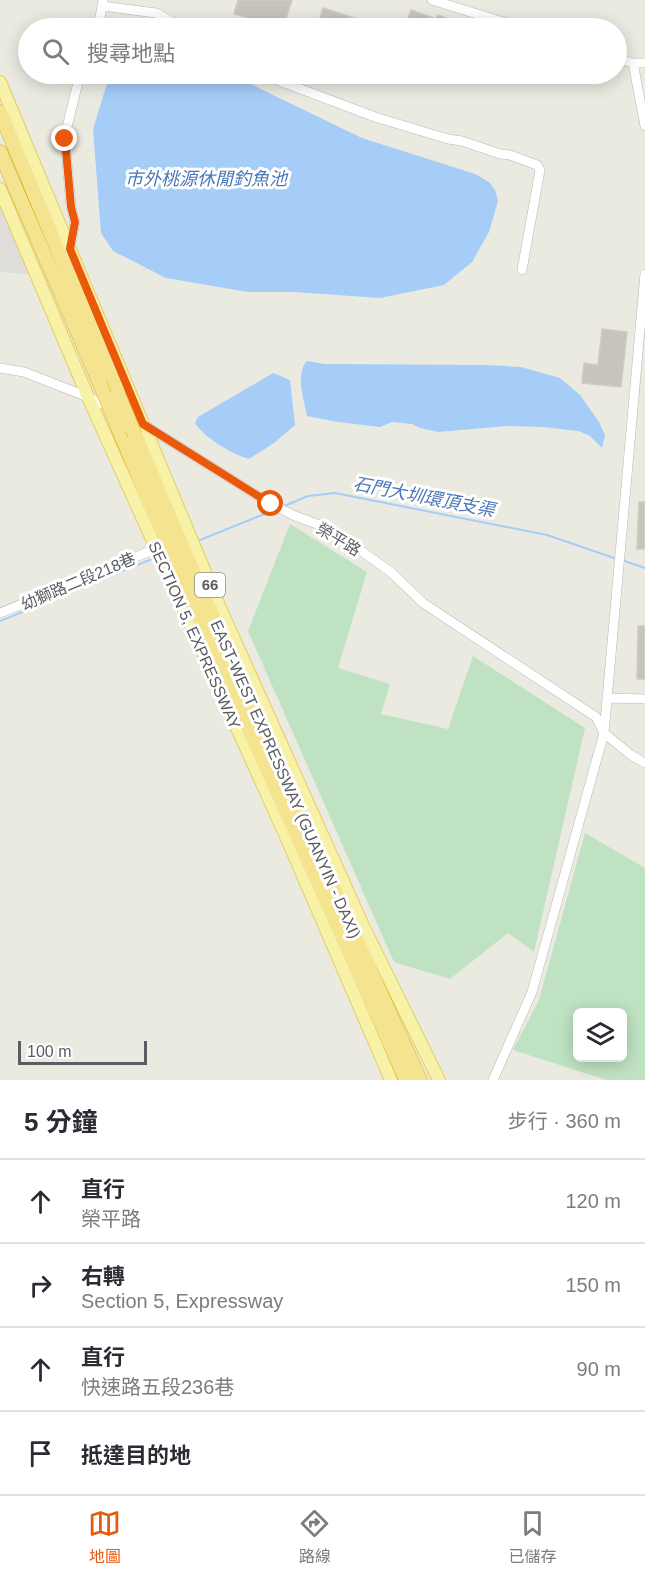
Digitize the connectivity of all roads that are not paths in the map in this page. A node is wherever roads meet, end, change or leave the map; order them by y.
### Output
1 (432, 0) edge
2 (103, 3) edge
3 (100, 18) edge
4 (165, 18) edge
5 (490, 18) edge
6 (627, 61) edge
7 (633, 63) junction
8 (645, 63) edge
9 (0, 82) edge
10 (78, 84) edge
11 (288, 84) edge
12 (0, 112) edge
13 (645, 126) edge
14 (0, 152) edge
15 (0, 189) edge
16 (70, 249) junction
17 (522, 270) dead end
18 (645, 274) edge
19 (0, 369) edge
20 (88, 397) junction
21 (139, 430) junction
22 (172, 549) junction
23 (0, 614) edge
24 (608, 698) junction
25 (645, 699) edge
26 (604, 733) junction
27 (645, 763) edge
28 (392, 1080) edge
29 (406, 1080) edge
30 (420, 1080) edge
31 (438, 1080) edge
32 (494, 1080) edge

1 - 5 street
2 - 3 street
2 - 4 street
6 - 7 street
7 - 8 street
7 - 13 street
9 - 16 main road, SECTION 5, EXPRESSWAY / 66
10 - 16 street
11 - 17 street
12 - 21 highway, EAST-WEST EXPRESSWAY (GUANYIN - DAXI) / 66, bridge
14 - 22 highway, EAST-WEST EXPRESSWAY (GUANYIN - DAXI) / 66, bridge
15 - 20 main road, SECTION 5, EXPRESSWAY / 66
16 - 21 main road, SECTION 5, EXPRESSWAY / 66
18 - 24 street
19 - 20 street, 榮平路
20 - 21 street, 榮平路
20 - 22 main road, SECTION 5, EXPRESSWAY / 66
21 - 22 highway, EAST-WEST EXPRESSWAY (GUANYIN - DAXI) / 66
21 - 26 street, 榮平路
21 - 31 main road, SECTION 5, EXPRESSWAY / 66
22 - 23 street, 幼獅路二段218巷
22 - 28 main road, SECTION 5, EXPRESSWAY / 66
22 - 29 highway, EAST-WEST EXPRESSWAY (GUANYIN - DAXI) / 66
22 - 30 highway, EAST-WEST EXPRESSWAY (GUANYIN - DAXI) / 66
24 - 25 street
24 - 26 street
26 - 27 street, 榮平路
26 - 32 street

